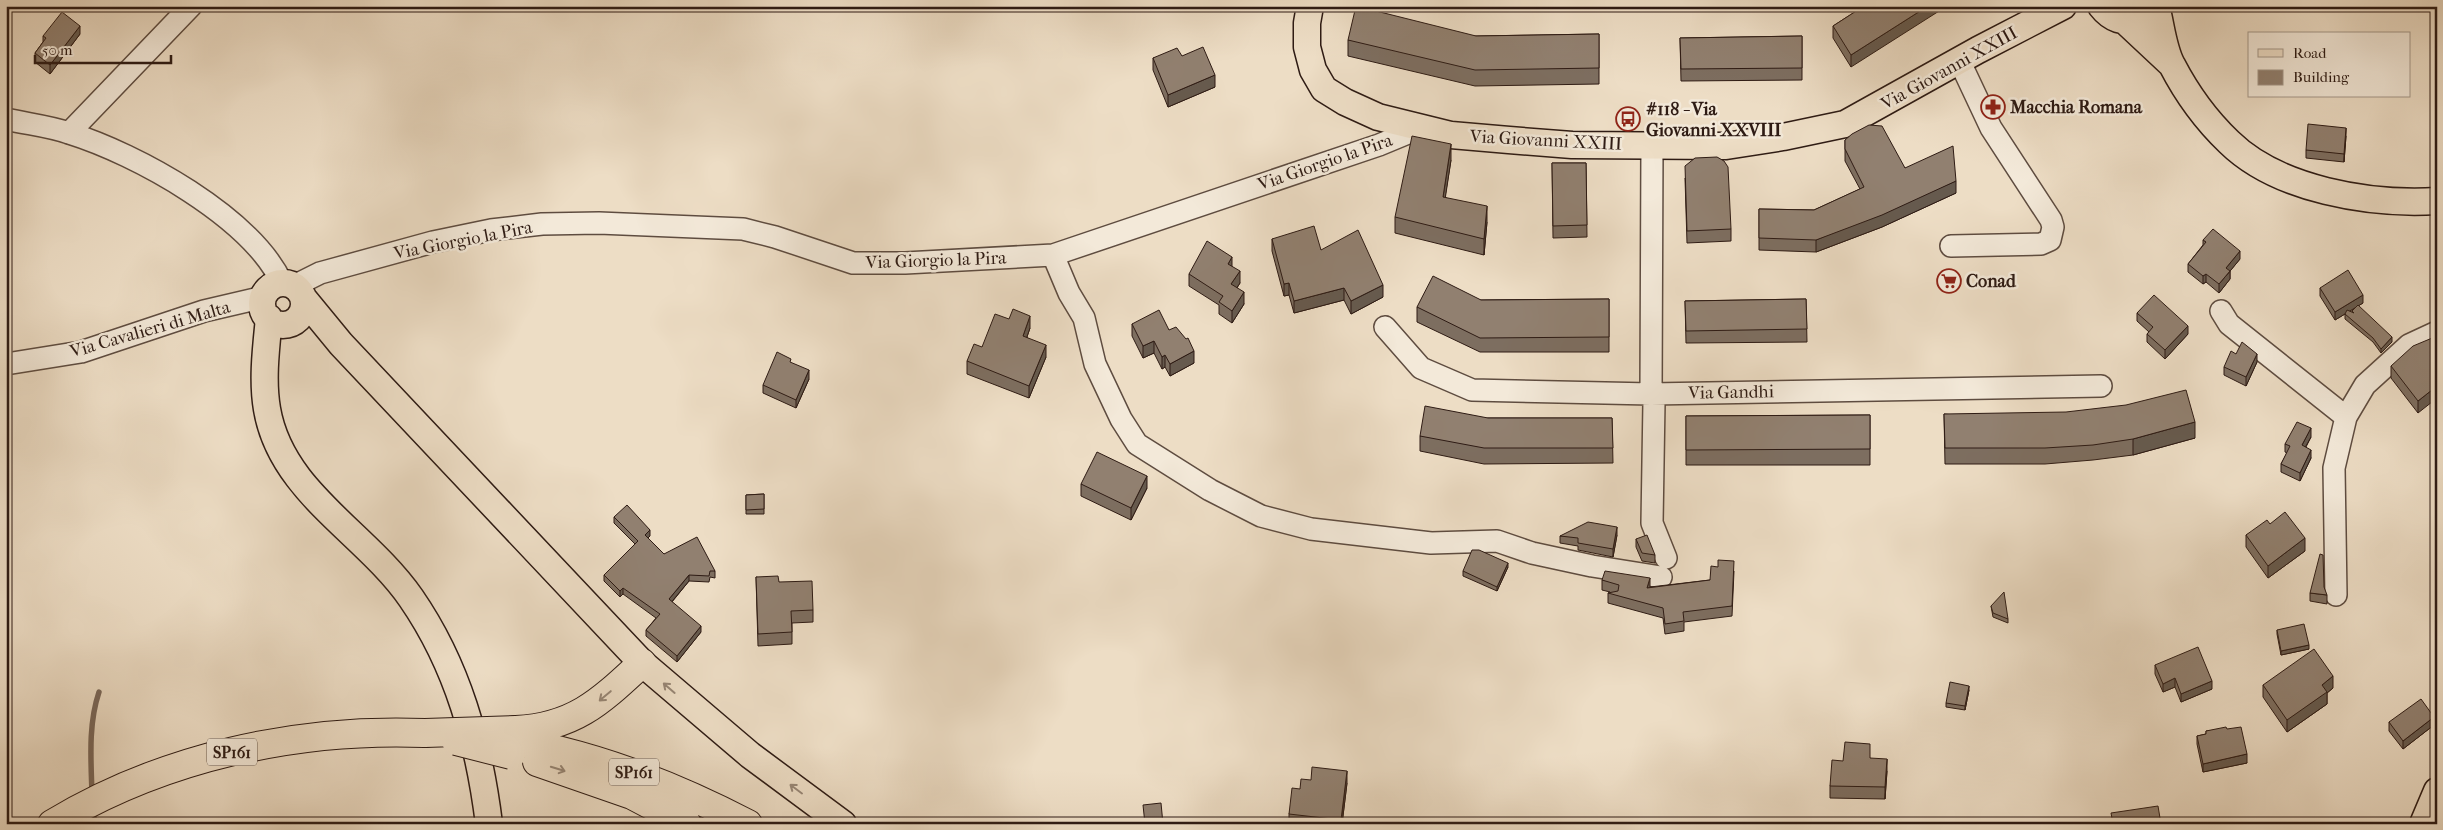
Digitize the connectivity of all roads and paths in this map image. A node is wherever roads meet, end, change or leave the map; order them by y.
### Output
1 (192, 6) edge
2 (1310, 6) edge
3 (2155, 6) edge
4 (2054, 12) edge
5 (2110, 13) edge
6 (1959, 60) junction
7 (2171, 64) junction
8 (6, 119) edge
9 (1420, 128) junction
10 (69, 132) junction
11 (1652, 145) junction
12 (2437, 201) edge
13 (1951, 246) dead end
14 (1053, 254) junction
15 (285, 304) junction
16 (2221, 311) dead end
17 (1385, 327) dead end
18 (2437, 332) edge
19 (6, 364) edge
20 (2101, 386) dead end
21 (1651, 394) junction
22 (2346, 417) junction
23 (2336, 595) dead end
24 (642, 663) junction
25 (514, 742) junction
26 (2437, 791) edge
27 (52, 824) edge
28 (489, 824) edge
29 (687, 824) edge
30 (748, 824) edge
31 (843, 824) edge
32 (2423, 824) edge

1 - 10 street
2 - 9 main road, Via Giovanni XXIII
3 - 5 main road, Via Giovanni XXIII
3 - 7 main road
4 - 5 main road, Via Giovanni XXIII
4 - 6 main road, Via Giovanni XXIII
5 - 7 main road
6 - 11 main road, Via Giovanni XXIII
6 - 13 street
7 - 12 main road
8 - 10 street
9 - 11 main road, Via Giovanni XXIII
9 - 14 street, Via Giorgio la Pira
10 - 15 street
11 - 21 street
14 - 15 street, Via Giorgio la Pira
14 - 21 street
15 - 19 street, Via Cavalieri di Malta
15 - 24 main road
15 - 28 main road
16 - 22 street
17 - 21 street, Via Gandhi
18 - 22 street
20 - 21 street, Via Gandhi
22 - 23 street
24 -> 25 highway, SP161
31 -> 24 main road
25 - 27 highway, SP161, bridge
25 -> 29 highway, SP161
25 - 30 highway, SP161
26 - 32 main road

